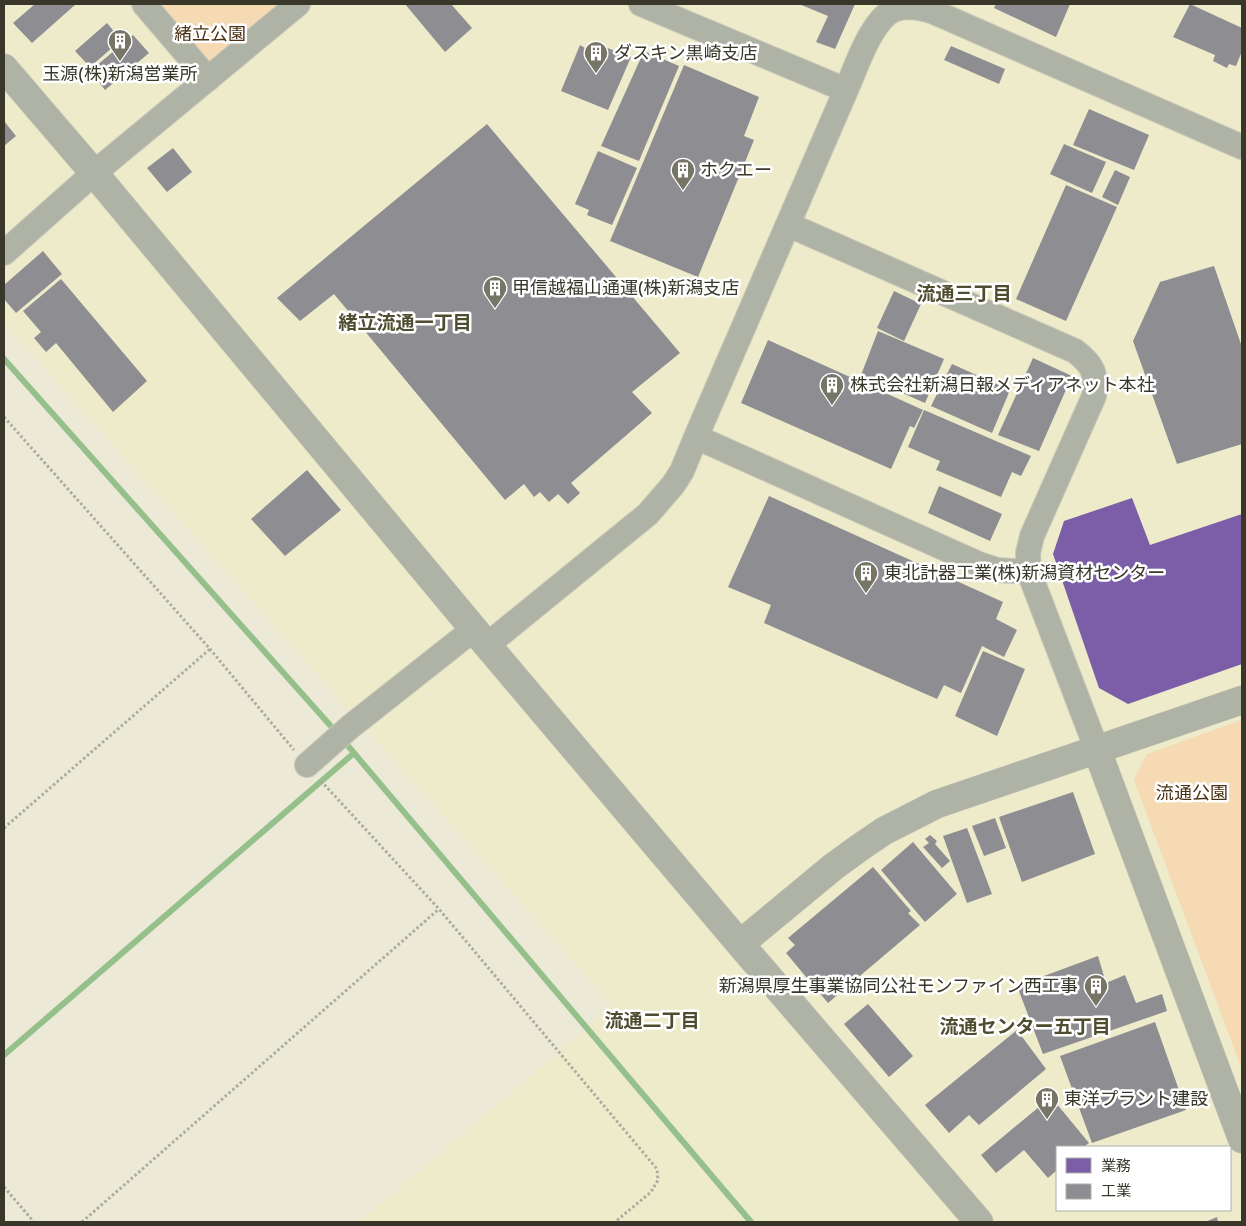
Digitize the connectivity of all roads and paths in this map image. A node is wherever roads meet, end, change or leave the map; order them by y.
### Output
1 (144, 4) edge
2 (298, 4) edge
3 (641, 4) edge
4 (894, 6) edge
5 (4, 68) edge
6 (208, 80) junction
7 (846, 90) junction
8 (1242, 147) edge
9 (94, 173) junction
10 (789, 225) junction
11 (4, 253) edge
12 (4, 417) edge
13 (696, 437) junction
14 (1029, 572) junction
15 (481, 637) junction
16 (210, 649) junction
17 (1242, 700) edge
18 (1097, 750) junction
19 (310, 762) joint
20 (328, 789) dead end
21 (4, 828) edge
22 (439, 909) junction
23 (740, 944) junction
24 (1242, 1140) edge
25 (4, 1187) edge
26 (34, 1222) edge
27 (82, 1222) edge
28 (615, 1222) edge
29 (979, 1222) edge

1 - 6 street
2 - 6 street
3 - 7 street
4 - 7 street
4 - 8 street
5 - 9 street
6 - 9 street
7 - 10 street
9 - 11 street
9 - 15 street
10 - 13 street
10 - 14 street
12 - 16 path
13 - 14 street
13 - 15 street
14 - 18 street
15 - 19 street
15 - 23 street
16 - 19 path
16 - 21 path
17 - 18 street
18 - 23 street
18 - 24 street
20 - 22 path
22 - 27 path
22 - 28 path
23 - 29 street
25 - 26 path

